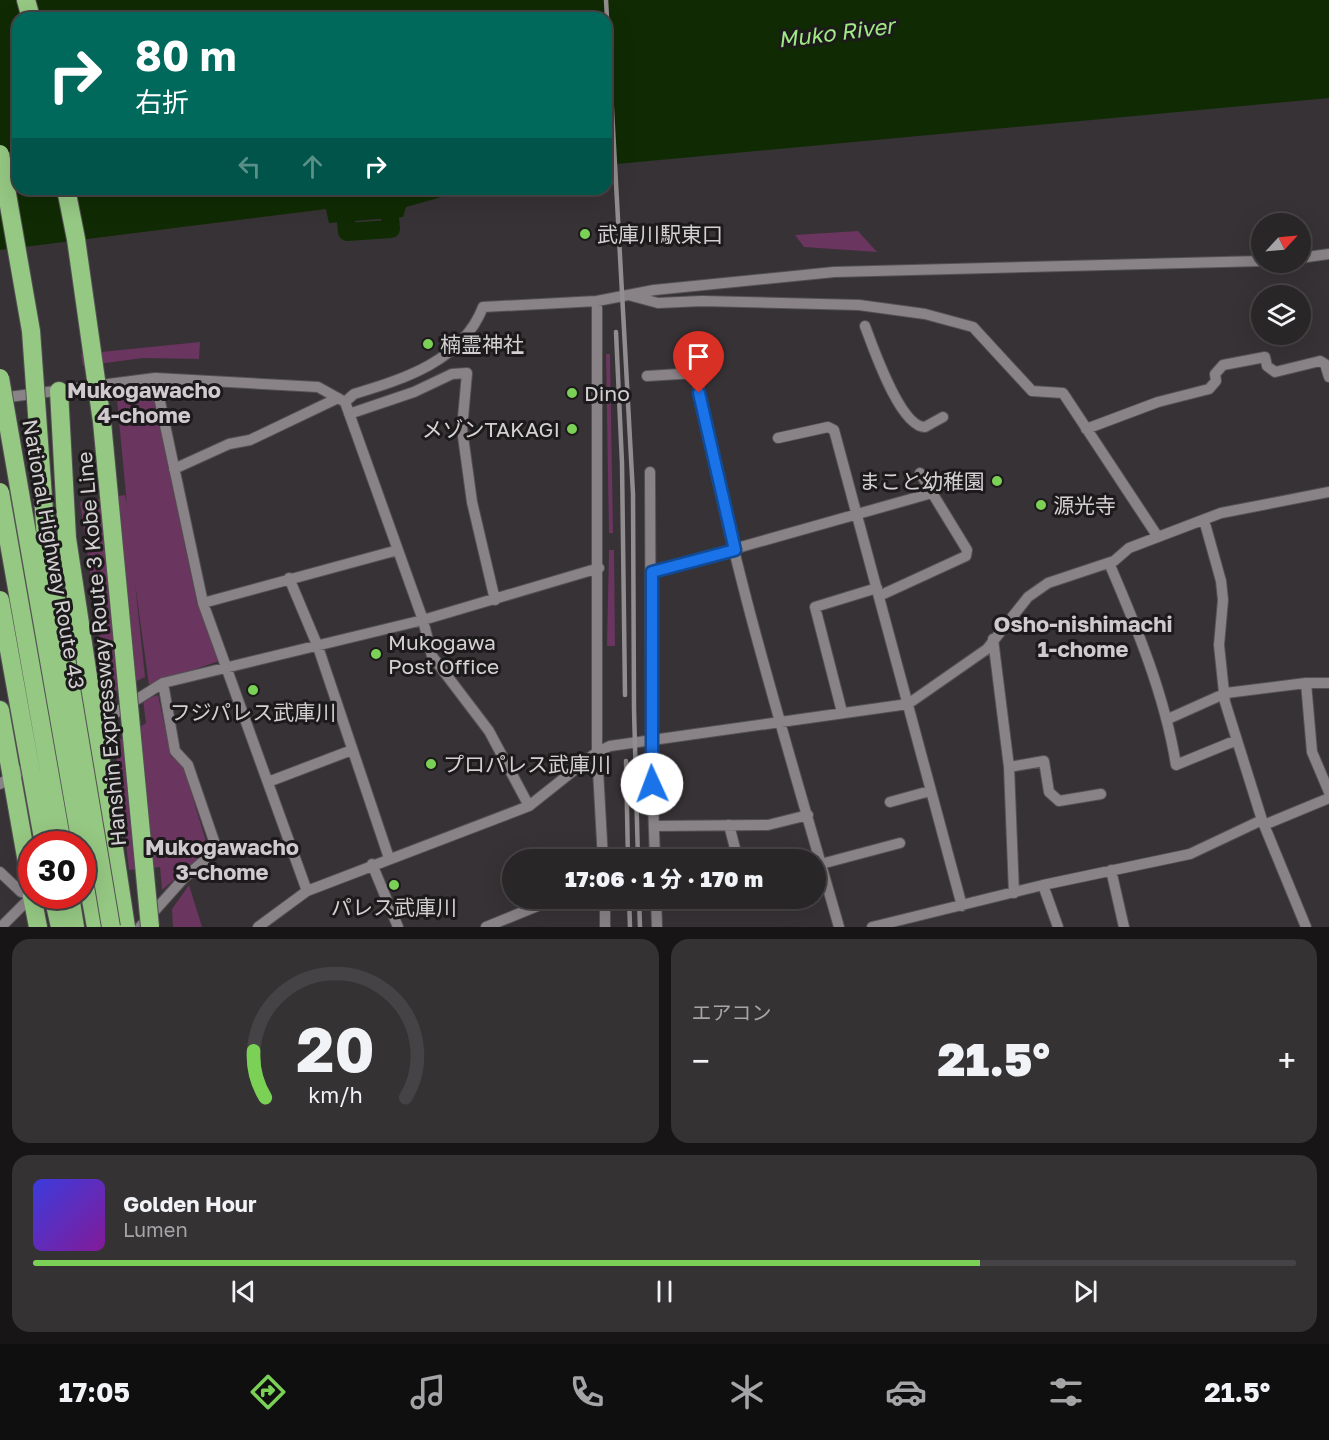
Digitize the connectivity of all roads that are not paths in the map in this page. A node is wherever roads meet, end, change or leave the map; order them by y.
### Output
1 (0, 154) edge
2 (69, 195) edge
3 (1329, 254) edge
4 (1311, 256) edge
5 (1251, 261) edge
6 (632, 296) junction
7 (597, 301) junction
8 (865, 326) dead end
9 (647, 376) dead end
10 (1329, 377) edge
11 (0, 378) edge
12 (155, 378) junction
13 (59, 391) junction
14 (0, 399) edge
15 (341, 400) junction
16 (349, 414) junction
17 (943, 417) dead end
18 (1086, 429) junction
19 (778, 438) dead end
20 (174, 469) junction
21 (650, 472) dead end
22 (920, 473) dead end
23 (0, 492) edge
24 (1329, 492) edge
25 (932, 493) junction
26 (858, 513) junction
27 (1204, 520) junction
28 (1158, 537) junction
29 (398, 550) junction
30 (735, 550) junction
31 (1109, 563) junction
32 (599, 568) junction
33 (652, 572) junction
34 (289, 578) junction
35 (878, 592) junction
36 (0, 600) edge
37 (495, 600) junction
38 (203, 603) junction
39 (423, 620) junction
40 (993, 639) junction
41 (318, 647) junction
42 (226, 666) junction
43 (164, 683) junction
44 (1306, 683) junction
45 (1329, 683) edge
46 (1226, 693) junction
47 (908, 704) junction
48 (0, 710) edge
49 (842, 712) junction
50 (1168, 719) junction
51 (781, 722) junction
52 (94, 726) junction
53 (1237, 740) junction
54 (651, 742) junction
55 (352, 750) junction
56 (597, 752) junction
57 (1009, 767) junction
58 (6, 780) edge
59 (268, 782) junction
60 (930, 791) junction
61 (1329, 792) edge
62 (1101, 794) dead end
63 (1329, 798) edge
64 (890, 802) dead end
65 (529, 806) junction
66 (808, 815) junction
67 (1263, 823) junction
68 (729, 825) junction
69 (654, 826) junction
70 (42, 831) edge
71 (60, 831) edge
72 (79, 831) edge
73 (18, 833) edge
74 (900, 843) dead end
75 (602, 849) edge
76 (655, 849) edge
77 (735, 849) edge
78 (817, 849) edge
79 (389, 858) junction
80 (826, 863) edge
81 (372, 864) junction
82 (1111, 870) junction
83 (0, 872) edge
84 (826, 882) edge
85 (1042, 885) junction
86 (18, 889) edge
87 (307, 891) junction
88 (1014, 892) junction
89 (962, 906) junction
90 (18, 907) edge
91 (35, 909) edge
92 (56, 909) edge
93 (72, 909) edge
94 (93, 909) edge
95 (530, 909) edge
96 (605, 909) edge
97 (658, 909) edge
98 (1, 927) edge
99 (38, 927) edge
100 (60, 927) edge
101 (75, 927) edge
102 (96, 927) edge
103 (111, 927) edge
104 (126, 927) edge
105 (140, 927) edge
106 (151, 927) edge
107 (258, 927) edge
108 (398, 927) edge
109 (486, 927) edge
110 (606, 927) edge
111 (657, 927) edge
112 (839, 927) edge
113 (872, 927) edge
114 (1058, 927) edge
115 (1124, 927) edge
116 (1305, 927) edge

1 - 103 highway, bridge
2 - 106 highway, Hanshin Expressway Route 3 Kobe Line, bridge
3 - 4 street
5 - 6 street
6 - 7 street
6 - 18 street
7 - 15 street
7 - 32 street
8 - 17 street
9 - 30 street
10 - 18 street
11 - 72 highway, National Highway Route 43, bridge
12 - 13 street
12 - 15 street
12 - 20 street
13 - 14 street
13 - 52 highway
15 - 16 street
15 - 20 street
16 - 29 street
16 - 37 street
18 - 28 street
19 - 26 street
20 - 38 street
21 - 33 street
22 - 25 street
23 - 71 highway, National Highway Route 43, bridge
24 - 27 street
25 - 26 street
25 - 35 street
26 - 30 street
26 - 35 street
27 - 28 street
27 - 46 street
28 - 31 street
29 - 34 street
29 - 39 street
30 - 33 street
30 - 51 street
31 - 40 street
31 - 50 street
32 - 37 street
32 - 56 street
33 - 54 street
34 - 38 street
34 - 41 street
35 - 47 street
35 - 49 street
36 - 70 highway, bridge
37 - 39 street
38 - 42 street
39 - 41 street
39 - 65 street
40 - 47 street
40 - 57 street
41 - 42 street
41 - 55 street
42 - 43 street
42 - 59 street
43 - 52 street
43 - 105 street
44 - 45 street
44 - 46 street
44 - 61 street
46 - 50 street
46 - 53 street
47 - 49 street
47 - 60 street
48 - 58 highway
49 - 51 street
50 - 53 street
51 - 54 street
51 - 66 street
52 - 58 street
52 - 104 highway
53 - 67 street
54 - 56 street
54 - 69 street
55 - 59 street
55 - 79 street
56 - 65 street
56 - 75 street
57 - 62 street
57 - 88 street
58 - 73 highway
59 - 87 street
60 - 64 street
60 - 89 street
63 - 67 street
65 - 79 street
66 - 68 street
66 - 78 street
67 - 82 street
67 - 116 street
68 - 69 street
68 - 77 street
69 - 76 street
74 - 80 street
79 - 81 street
81 - 87 street
81 - 108 street
82 - 85 street
82 - 115 street
83 - 86 street
84 - 112 street
85 - 88 street
85 - 114 street
87 - 107 street
88 - 89 street
89 - 113 street
90 - 98 street
91 - 99 highway
92 - 100 highway
93 - 101 highway
94 - 102 highway
95 - 109 street
96 - 110 street
97 - 111 street

